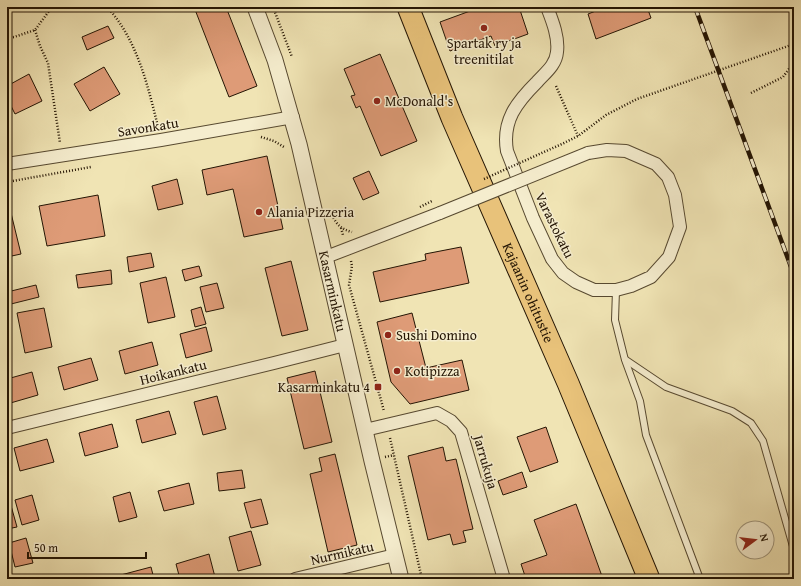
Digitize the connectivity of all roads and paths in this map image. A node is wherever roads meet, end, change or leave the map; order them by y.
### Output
1 (52, 7) edge
2 (107, 7) edge
3 (255, 7) edge
4 (408, 7) edge
5 (547, 7) edge
6 (35, 30) junction
7 (7, 38) edge
8 (794, 44) edge
9 (790, 45) junction
10 (556, 86) dead end
11 (751, 93) dead end
12 (292, 117) junction
13 (578, 136) junction
14 (255, 138) dead end
15 (161, 140) junction
16 (299, 144) junction
17 (62, 155) junction
18 (7, 164) edge
19 (94, 166) dead end
20 (483, 179) dead end
21 (7, 182) edge
22 (434, 201) dead end
23 (420, 207) dead end
24 (341, 228) dead end
25 (347, 249) junction
26 (326, 257) junction
27 (616, 290) junction
28 (345, 345) junction
29 (625, 360) junction
30 (387, 425) junction
31 (7, 428) edge
32 (365, 430) junction
33 (794, 550) edge
34 (395, 555) junction
35 (295, 579) edge
36 (400, 579) edge
37 (422, 579) edge
38 (504, 579) edge
39 (649, 579) edge
40 (700, 579) edge

1 - 6 path
2 - 15 path
3 - 12 street, Kasarminkatu
4 - 39 highway, Kajaanin ohitustie
5 - 27 street, Varastokatu
6 - 7 path
6 - 17 path
8 - 9 path, bridge
9 - 11 path
9 - 13 path, bridge
10 - 13 path
12 - 15 street, Savonkatu
12 - 16 street, Kasarminkatu
13 - 20 path, bridge
14 - 16 path
15 - 17 street, Savonkatu
16 - 26 street, Kasarminkatu
17 - 18 street, Savonkatu
19 - 21 path
22 - 23 path, bridge
24 - 25 path
25 - 26 street, Varastokatu
25 - 27 street, Varastokatu, bridge
25 - 30 path
26 - 28 street, Kasarminkatu
27 - 29 lane
28 - 31 street, Hoikankatu
28 - 32 street, Kasarminkatu
29 - 33 lane
29 - 40 lane
30 - 32 street, Jarrukuja
30 - 37 path
30 - 38 street, Jarrukuja
32 - 34 street, Kasarminkatu
34 - 35 street, Nurmikatu
34 - 36 street, Kasarminkatu

